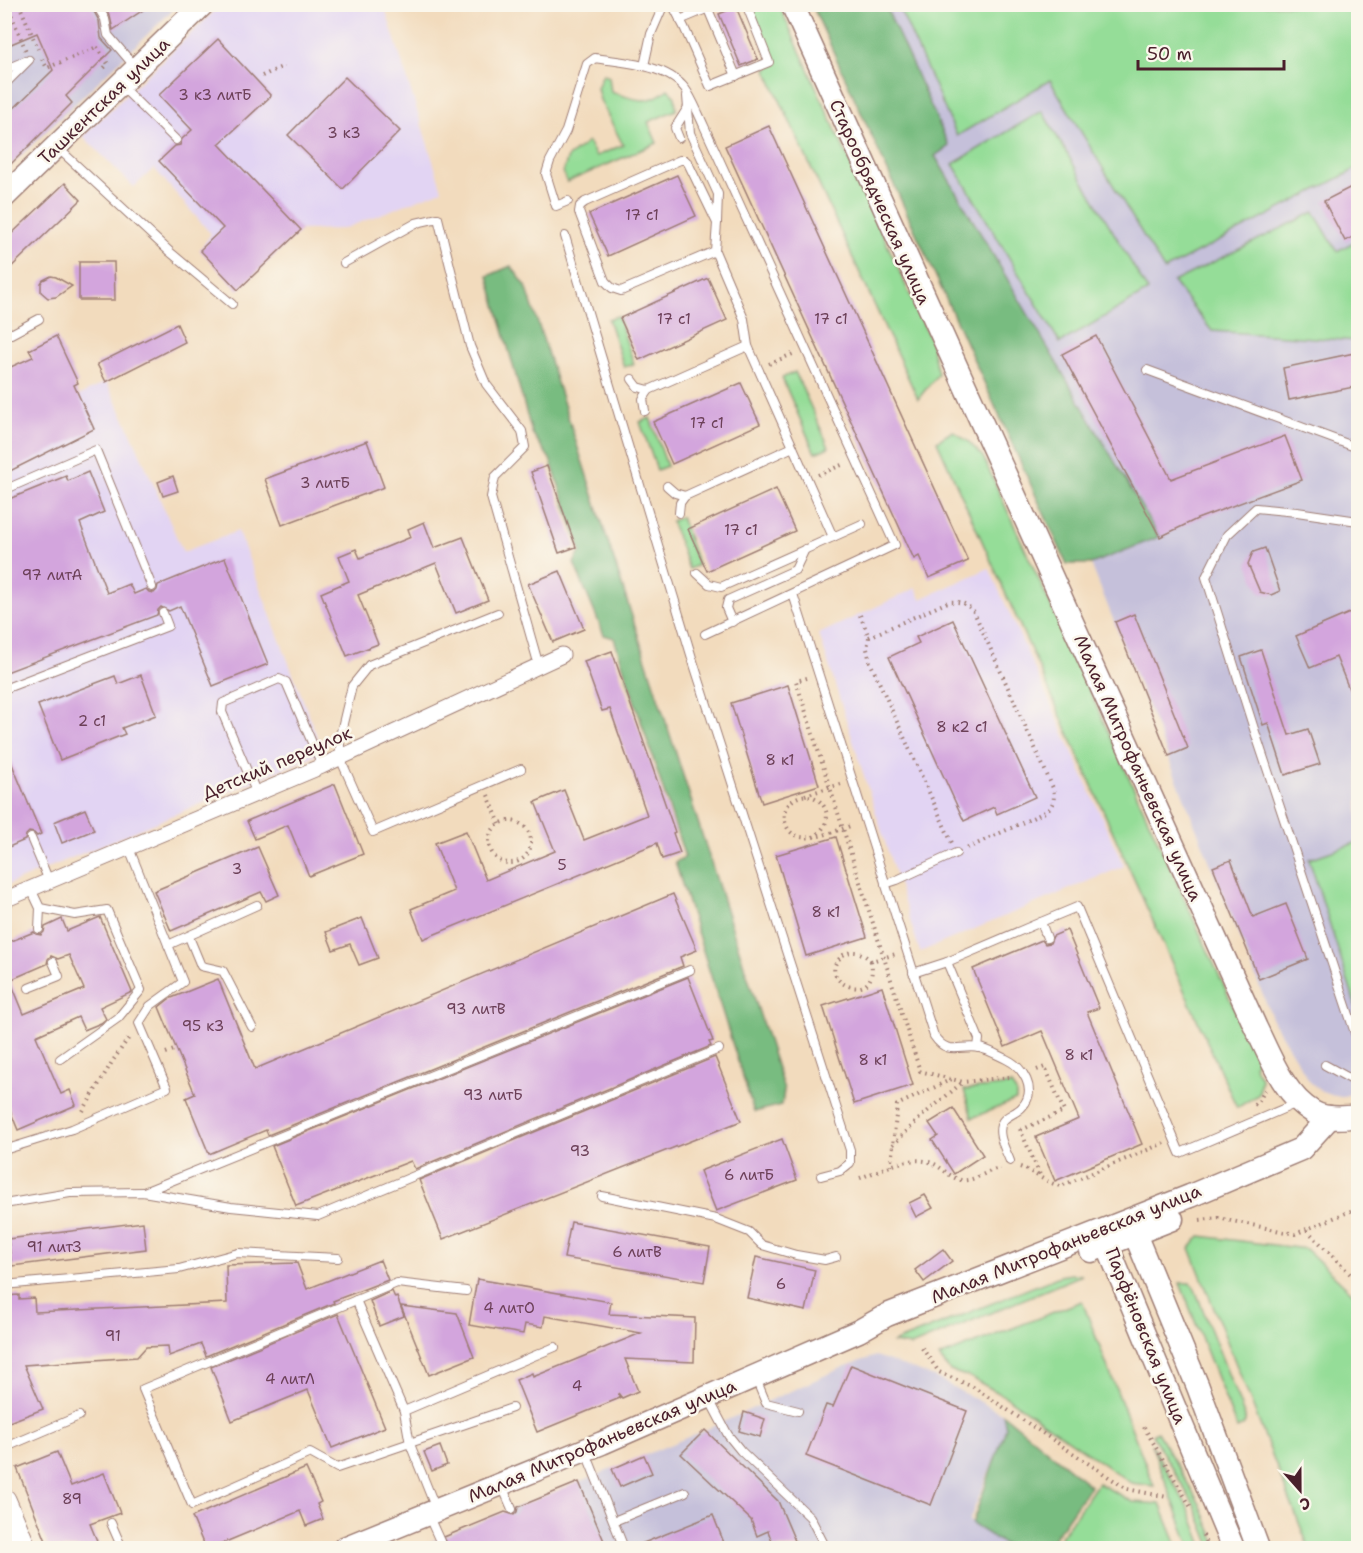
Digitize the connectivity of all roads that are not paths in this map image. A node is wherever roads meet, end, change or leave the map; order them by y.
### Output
1 (96, 4) edge
2 (203, 4) edge
3 (664, 4) edge
4 (672, 4) edge
5 (718, 4) edge
6 (746, 4) edge
7 (792, 4) edge
8 (708, 9) junction
9 (681, 20) junction
10 (644, 66) junction
11 (137, 69) junction
12 (4, 70) edge
13 (736, 76) junction
14 (4, 85) edge
15 (120, 85) junction
16 (687, 91) junction
17 (688, 108) junction
18 (680, 138) dead end
19 (176, 140) dead end
20 (57, 147) junction
21 (4, 196) edge
22 (568, 201) dead end
23 (717, 223) junction
24 (565, 236) dead end
25 (715, 251) junction
26 (344, 263) dead end
27 (232, 304) dead end
28 (39, 319) dead end
29 (4, 328) edge
30 (748, 346) junction
31 (1148, 370) dead end
32 (632, 379) dead end
33 (649, 390) junction
34 (969, 399) joint
35 (645, 411) dead end
36 (793, 447) junction
37 (1359, 448) edge
38 (667, 486) dead end
39 (4, 490) edge
40 (685, 496) junction
41 (679, 513) dead end
42 (1359, 521) edge
43 (862, 524) dead end
44 (833, 537) junction
45 (805, 549) junction
46 (697, 573) dead end
47 (152, 587) dead end
48 (793, 594) junction
49 (163, 613) dead end
50 (498, 613) dead end
51 (732, 622) junction
52 (705, 634) dead end
53 (562, 655) dead end
54 (539, 666) junction
55 (4, 689) edge
56 (340, 758) junction
57 (322, 766) junction
58 (521, 769) dead end
59 (257, 794) junction
60 (31, 838) dead end
61 (129, 848) junction
62 (956, 853) road end
63 (49, 881) junction
64 (885, 884) junction
65 (30, 889) junction
66 (5, 899) edge
67 (257, 904) dead end
68 (40, 908) junction
69 (1041, 922) junction
70 (39, 929) dead end
71 (189, 937) junction
72 (1047, 938) dead end
73 (168, 945) junction
74 (53, 962) dead end
75 (947, 962) junction
76 (690, 970) dead end
77 (913, 973) junction
78 (29, 988) dead end
79 (252, 1027) dead end
80 (1359, 1042) edge
81 (978, 1047) junction
82 (719, 1049) dead end
83 (60, 1059) dead end
84 (1325, 1065) dead end
85 (1359, 1083) edge
86 (1300, 1102) junction
87 (1359, 1116) edge
88 (1330, 1117) junction
89 (4, 1150) edge
90 (1010, 1165) road end
91 (821, 1176) dead end
92 (143, 1192) junction
93 (602, 1196) dead end
94 (4, 1204) edge
95 (1135, 1234) junction
96 (1110, 1235) junction
97 (836, 1257) dead end
98 (338, 1258) dead end
99 (4, 1285) edge
100 (466, 1291) dead end
101 (356, 1300) junction
102 (555, 1347) dead end
103 (755, 1377) junction
104 (709, 1397) junction
105 (512, 1408) dead end
106 (405, 1411) junction
107 (798, 1411) dead end
108 (80, 1416) dead end
109 (410, 1444) junction
110 (4, 1448) edge
111 (585, 1450) junction
112 (501, 1484) junction
113 (685, 1492) dead end
114 (4, 1501) edge
115 (512, 1509) dead end
116 (432, 1512) junction
117 (614, 1521) junction
118 (111, 1523) dead end
119 (24, 1548) edge
120 (122, 1548) edge
121 (344, 1548) edge
122 (443, 1548) edge
123 (624, 1548) edge
124 (826, 1548) edge
125 (1233, 1548) edge
126 (1258, 1548) edge

1 - 11 lane
2 - 11 street, Ташкентская улица
3 - 10 lane
4 - 9 lane
5 - 8 lane
6 - 13 lane
7 - 34 street, Старообрядческая улица
8 - 9 lane
8 - 13 lane
9 - 13 lane
10 - 16 lane
10 - 22 lane
11 - 15 street, Ташкентская улица
12 - 14 lane
15 - 19 lane
15 - 20 street, Ташкентская улица
16 - 17 lane
16 - 48 lane
17 - 18 lane
17 - 23 lane
20 - 21 street, Ташкентская улица
20 - 27 lane
23 - 25 lane
23 - 25 lane
24 - 91 lane
25 - 30 lane
26 - 54 lane
28 - 29 lane
30 - 33 lane
30 - 36 lane
31 - 37 lane
32 - 33 lane
33 - 35 lane
34 - 86 street, Малая Митрофаньевская улица
36 - 40 lane
36 - 44 lane
38 - 40 lane
39 - 47 lane
40 - 41 lane
42 - 80 lane
43 - 44 lane
44 - 45 lane
45 - 46 lane
45 - 51 lane
48 - 51 lane
48 - 64 lane
49 - 55 lane
50 - 56 lane
51 - 52 lane
53 - 54 street, Детский переулок
54 - 56 street, Детский переулок
56 - 57 street, Детский переулок
56 - 58 lane
57 - 59 street, Детский переулок
57 - 59 lane
59 - 61 street, Детский переулок
60 - 63 lane
61 - 63 street, Детский переулок
61 - 73 lane
62 - 64 lane
63 - 65 street, Детский переулок
64 - 77 lane
65 - 66 street, Детский переулок
65 - 68 lane
67 - 71 lane
68 - 70 lane
68 - 83 lane
69 - 72 lane
69 - 75 lane
69 - 86 lane
71 - 73 lane
71 - 79 lane
73 - 89 lane
74 - 78 lane
75 - 77 lane
75 - 81 lane
76 - 92 lane
77 - 81 lane
81 - 90 lane
82 - 92 lane
84 - 85 lane
86 - 88 street, Малая Митрофаньевская улица
87 - 88 street, Малая Митрофаньевская улица
88 - 95 street, Малая Митрофаньевская улица
88 - 96 street, Малая Митрофаньевская улица
92 - 94 lane
93 - 97 lane
95 - 96 street, Парфёновская улица
95 - 126 street, Парфёновская улица
96 - 103 street, Малая Митрофаньевская улица
96 - 125 street, Парфёновская улица
98 - 99 lane
100 - 101 lane
101 - 106 lane
101 - 109 lane
102 - 106 lane
103 - 104 street, Малая Митрофаньевская улица
103 - 107 lane
104 - 111 street, Малая Митрофаньевская улица
104 - 124 lane
105 - 109 lane
106 - 109 lane
108 - 110 lane
109 - 116 lane
111 - 112 street, Малая Митрофаньевская улица
111 - 117 lane
112 - 115 lane
112 - 116 street, Малая Митрофаньевская улица
113 - 117 lane
114 - 119 main road
116 - 121 street, Малая Митрофаньевская улица
116 - 122 lane
117 - 123 lane
118 - 120 lane

